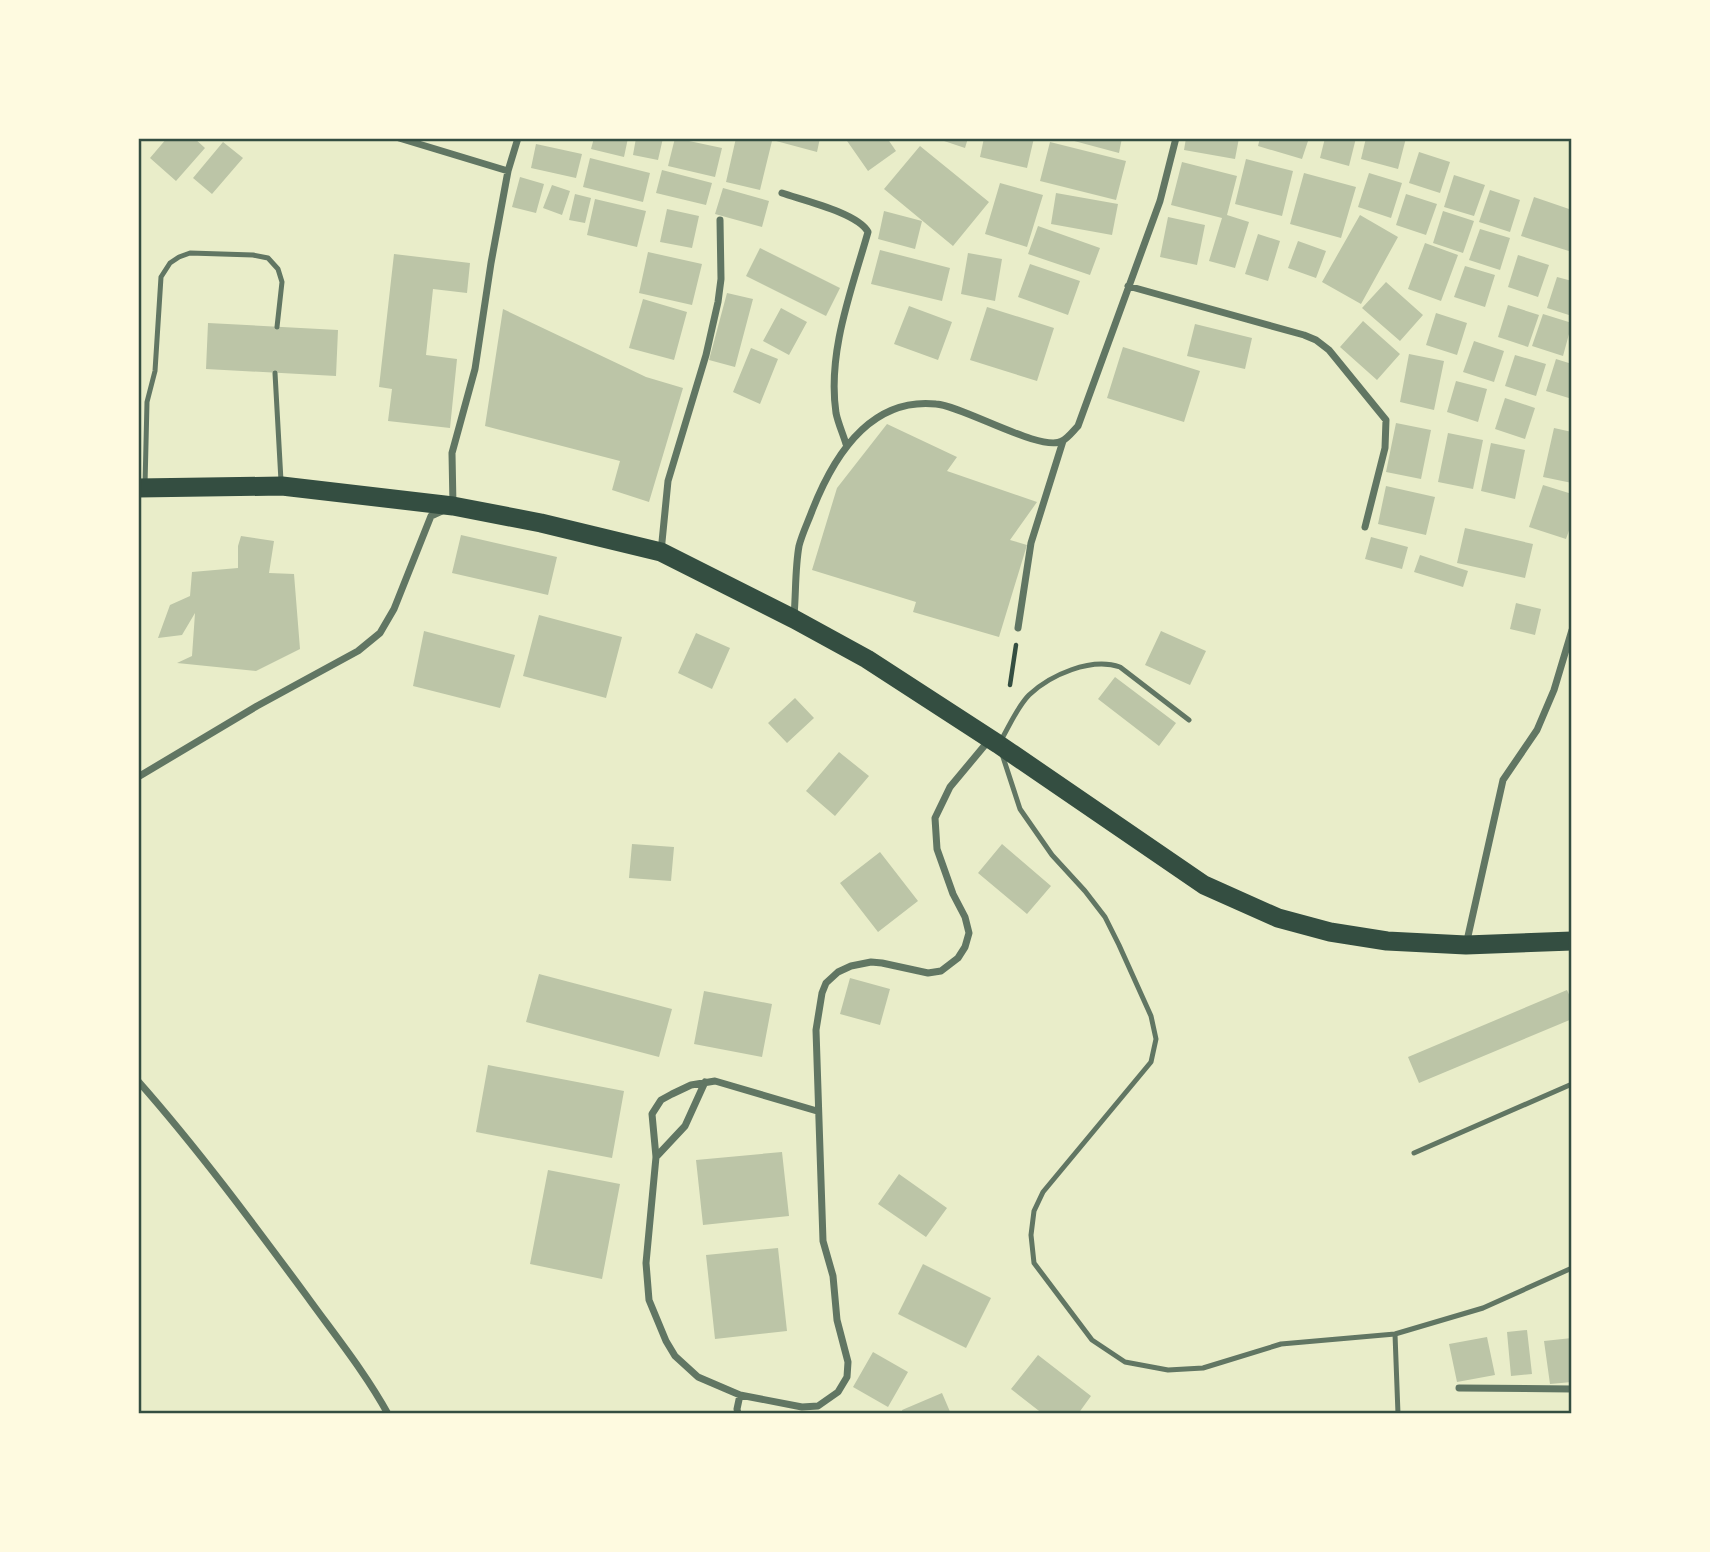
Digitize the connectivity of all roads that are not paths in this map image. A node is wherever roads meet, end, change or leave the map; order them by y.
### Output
1 (400, 138) edge
2 (518, 138) edge
3 (1176, 138) edge
4 (508, 172) junction
5 (782, 193) dead end
6 (720, 220) dead end
7 (1128, 286) junction
8 (277, 327) dead end
9 (275, 373) dead end
10 (1063, 441) junction
11 (846, 444) junction
12 (282, 486) junction
13 (142, 489) edge
14 (453, 506) junction
15 (1365, 527) dead end
16 (661, 552) junction
17 (794, 619) junction
18 (1018, 628) road end
19 (1572, 631) edge
20 (1189, 720) dead end
21 (994, 742) junction
22 (138, 777) edge
23 (1572, 941) edge
24 (1466, 945) junction
25 (138, 1081) edge
26 (705, 1082) junction
27 (1572, 1084) edge
28 (817, 1111) junction
29 (1414, 1153) dead end
30 (656, 1157) junction
31 (1572, 1268) edge
32 (1395, 1334) junction
33 (1459, 1388) dead end
34 (1572, 1389) edge
35 (740, 1395) junction
36 (388, 1414) edge
37 (738, 1414) edge
38 (1398, 1414) edge

1 - 4 street
2 - 4 street
3 - 7 street
4 - 14 street
5 - 11 street
6 - 16 street
7 - 10 street
7 - 15 street
8 - 13 lane
9 - 12 lane
10 - 11 street
10 - 18 street
11 - 17 street
12 - 13 highway
12 - 14 highway
14 - 16 highway
14 - 22 street
16 - 17 highway
17 - 21 highway
19 - 24 street
20 - 21 lane
21 - 24 highway
21 - 28 street
21 - 32 lane
23 - 24 highway
25 - 36 street
26 - 28 street
26 - 30 street
26 - 30 street
27 - 29 lane
28 - 35 street
30 - 35 street
31 - 32 lane
32 - 38 lane
33 - 34 street
35 - 37 street

